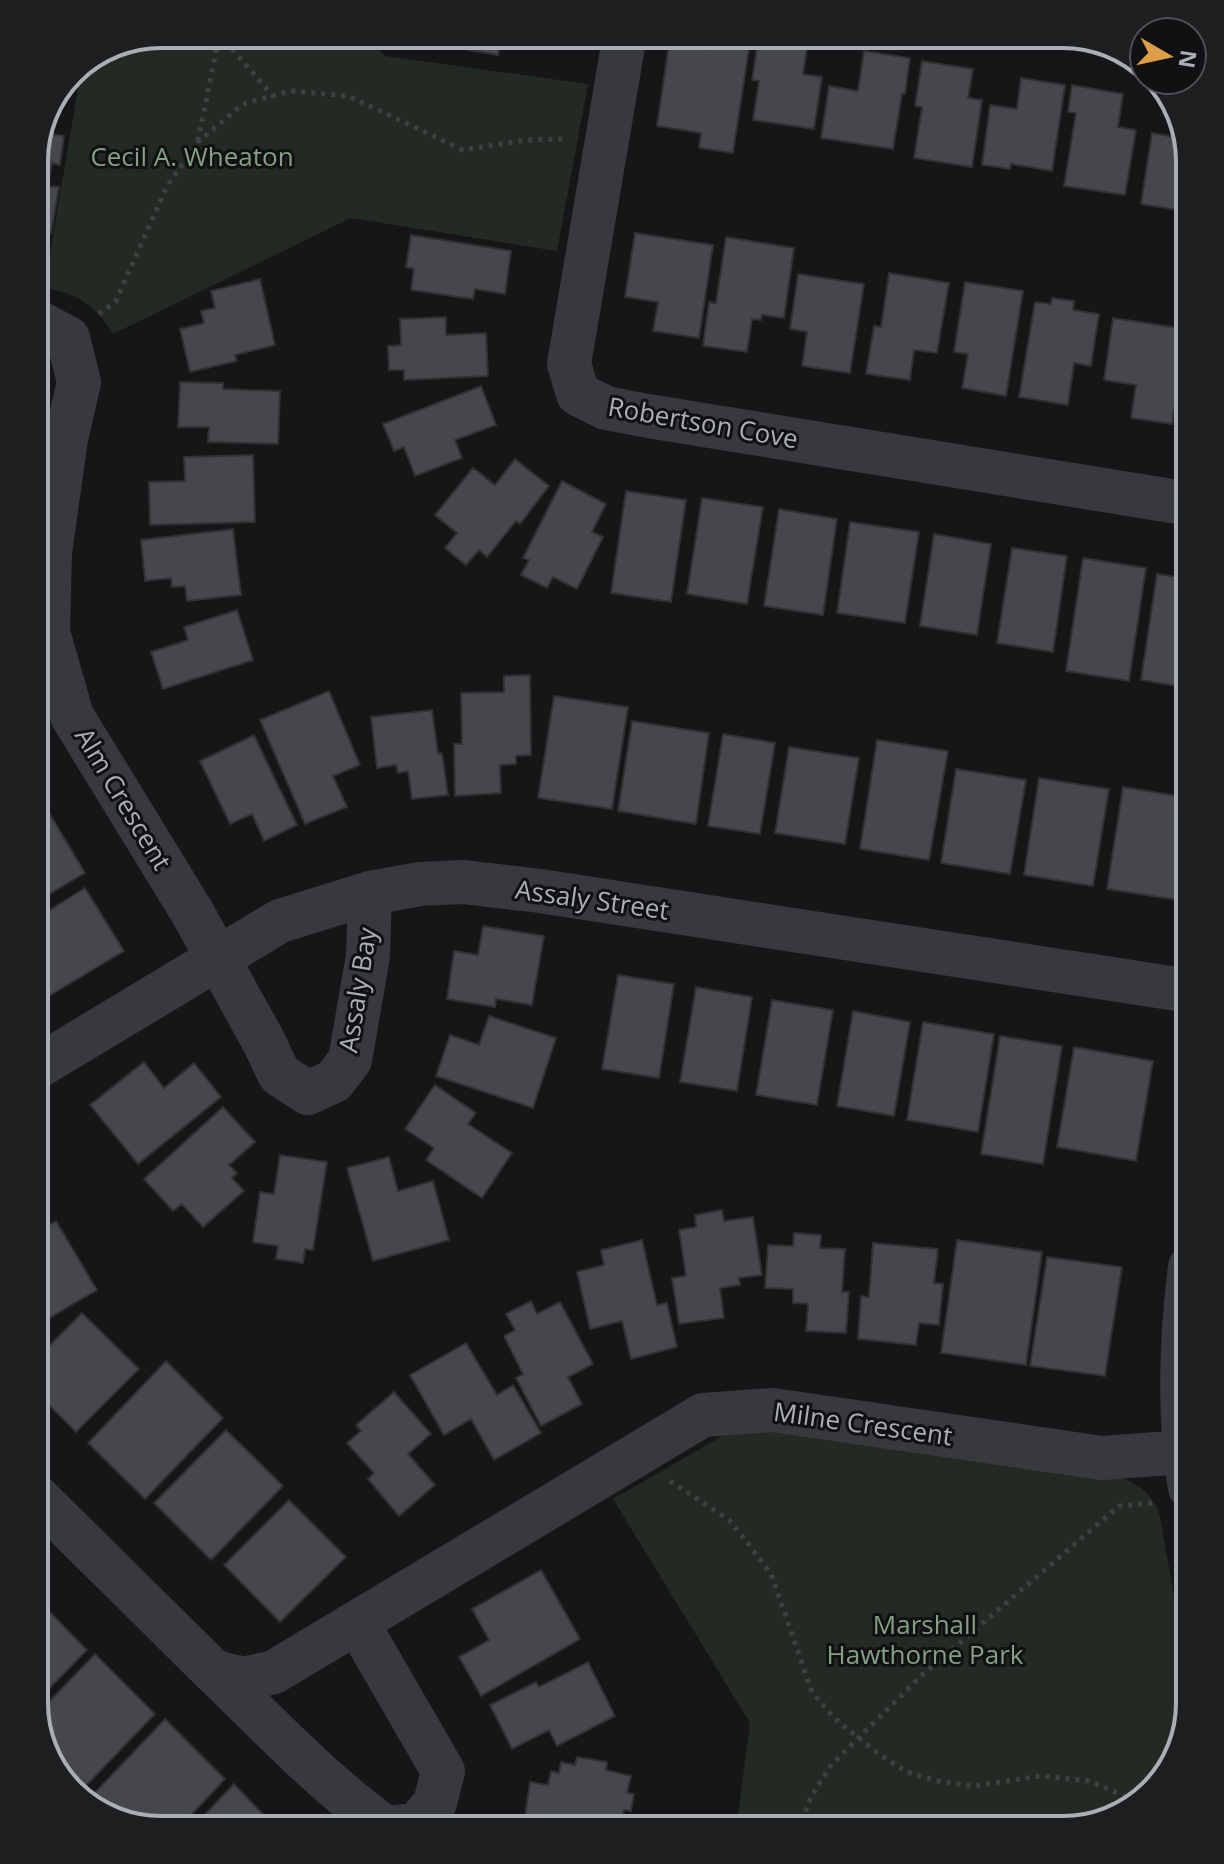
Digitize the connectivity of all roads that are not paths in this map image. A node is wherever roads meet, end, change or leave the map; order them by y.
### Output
1 (623, 48) edge
2 (48, 327) edge
3 (1176, 502) edge
4 (48, 632) edge
5 (48, 632) edge
6 (370, 893) junction
7 (218, 959) junction
8 (1176, 989) edge
9 (48, 1061) edge
10 (1176, 1479) edge
11 (48, 1508) edge
12 (358, 1624) junction
13 (214, 1672) junction
14 (369, 1816) edge
15 (424, 1816) edge

1 - 3 street, Robertson Cove
2 - 4 street, Alm Crescent
5 - 7 street, Alm Crescent
6 - 7 street, Assaly Street
6 - 7 street, Assaly Bay
6 - 8 street, Assaly Street
7 - 9 street, Assaly Street
10 - 12 street, Milne Crescent
11 - 13 street
12 - 13 street, Milne Crescent
12 - 15 street
13 - 14 street

